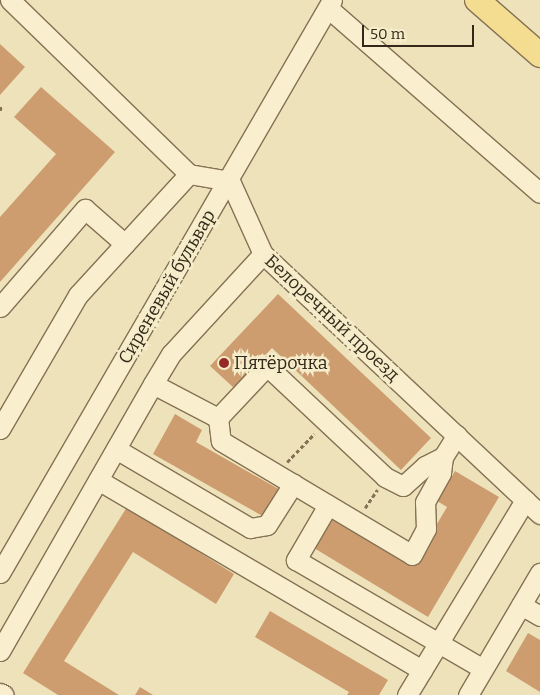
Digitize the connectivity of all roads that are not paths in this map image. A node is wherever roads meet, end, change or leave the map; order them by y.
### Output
1 (10, 0) edge
2 (477, 0) edge
3 (330, 4) edge
4 (540, 55) edge
5 (189, 174) junction
6 (230, 181) junction
7 (540, 194) edge
8 (125, 244) junction
9 (263, 254) junction
10 (0, 307) edge
11 (153, 384) junction
12 (218, 418) junction
13 (0, 429) edge
14 (457, 435) junction
15 (116, 448) junction
16 (443, 457) junction
17 (98, 480) junction
18 (293, 484) junction
19 (525, 500) junction
20 (328, 505) junction
21 (540, 514) edge
22 (0, 573) edge
23 (540, 573) edge
24 (521, 605) junction
25 (540, 616) edge
26 (439, 643) junction
27 (0, 652) edge
28 (483, 669) junction
29 (422, 670) junction
30 (0, 693) edge
31 (475, 693) edge
32 (4, 695) edge
33 (408, 695) edge

1 - 5 street
2 - 4 main road
3 - 6 street, Сиреневый бульвар
3 - 7 street
5 - 6 street
5 - 8 street
6 - 9 street, Белоречный проезд
6 - 22 street, Сиреневый бульвар
8 - 10 street
8 - 13 street
9 - 11 street
9 - 14 street, Белоречный проезд
11 - 12 street
11 - 15 street
12 - 16 street
12 - 18 street
14 - 16 street
14 - 19 street, Белоречный проезд
15 - 17 street
15 - 18 street
16 - 20 street
17 - 27 street
17 - 29 street
18 - 20 street
19 - 21 street, Белоречный проезд
19 - 26 street
20 - 26 street
23 - 24 street
24 - 25 street
24 - 28 street
26 - 28 street
26 - 29 street
28 - 31 street
29 - 33 street
30 - 32 street

